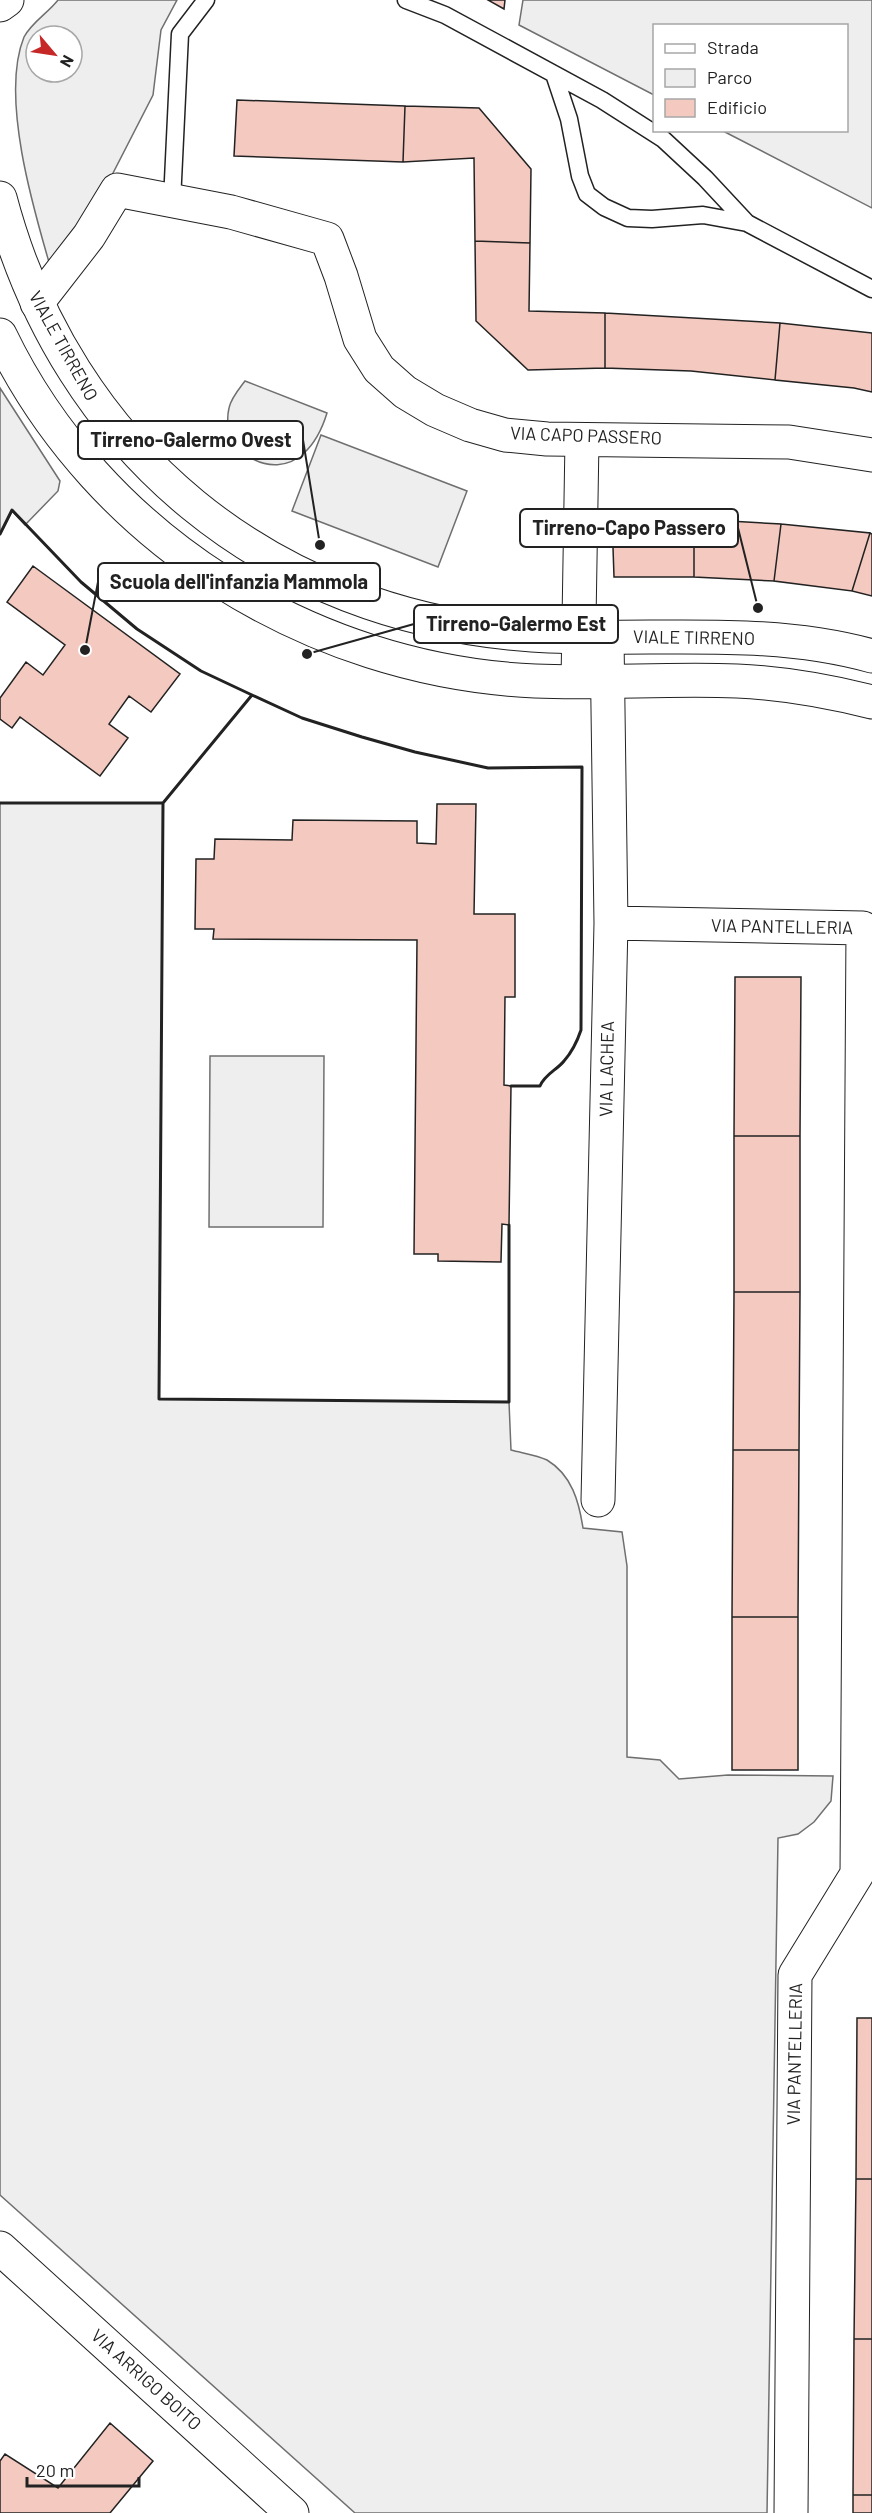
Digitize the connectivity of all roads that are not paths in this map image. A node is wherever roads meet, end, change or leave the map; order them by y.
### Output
1 (9, 0) edge
2 (206, 0) edge
3 (406, 0) edge
4 (0, 5) edge
5 (0, 21) edge
6 (554, 74) junction
7 (0, 198) edge
8 (172, 201) junction
9 (747, 223) junction
10 (872, 289) edge
11 (37, 303) junction
12 (0, 335) edge
13 (582, 440) junction
14 (872, 455) edge
15 (593, 638) junction
16 (872, 656) edge
17 (592, 681) junction
18 (872, 702) edge
19 (611, 923) junction
20 (598, 1500) dead end
21 (864, 1874) edge
22 (0, 2248) edge
23 (292, 2513) edge
24 (791, 2513) edge

1 - 4 street
1 - 5 street
2 - 8 lane
3 - 6 lane
6 - 9 lane
6 - 9 lane
7 - 11 street, VIALE TIRRENO
8 - 11 street, VIA CAPO PASSERO
8 - 13 street, VIA CAPO PASSERO
9 - 10 lane
11 - 15 street, VIALE TIRRENO
12 - 17 street
13 - 14 street, VIA CAPO PASSERO
13 - 15 street
15 - 16 street, VIALE TIRRENO
15 - 17 street, VIA LACHEA
17 - 18 street
17 - 19 street, VIA LACHEA
19 - 20 street, VIA LACHEA
19 - 21 street, VIA PANTELLERIA
21 - 24 street, VIA PANTELLERIA
22 - 23 street, VIA ARRIGO BOITO

